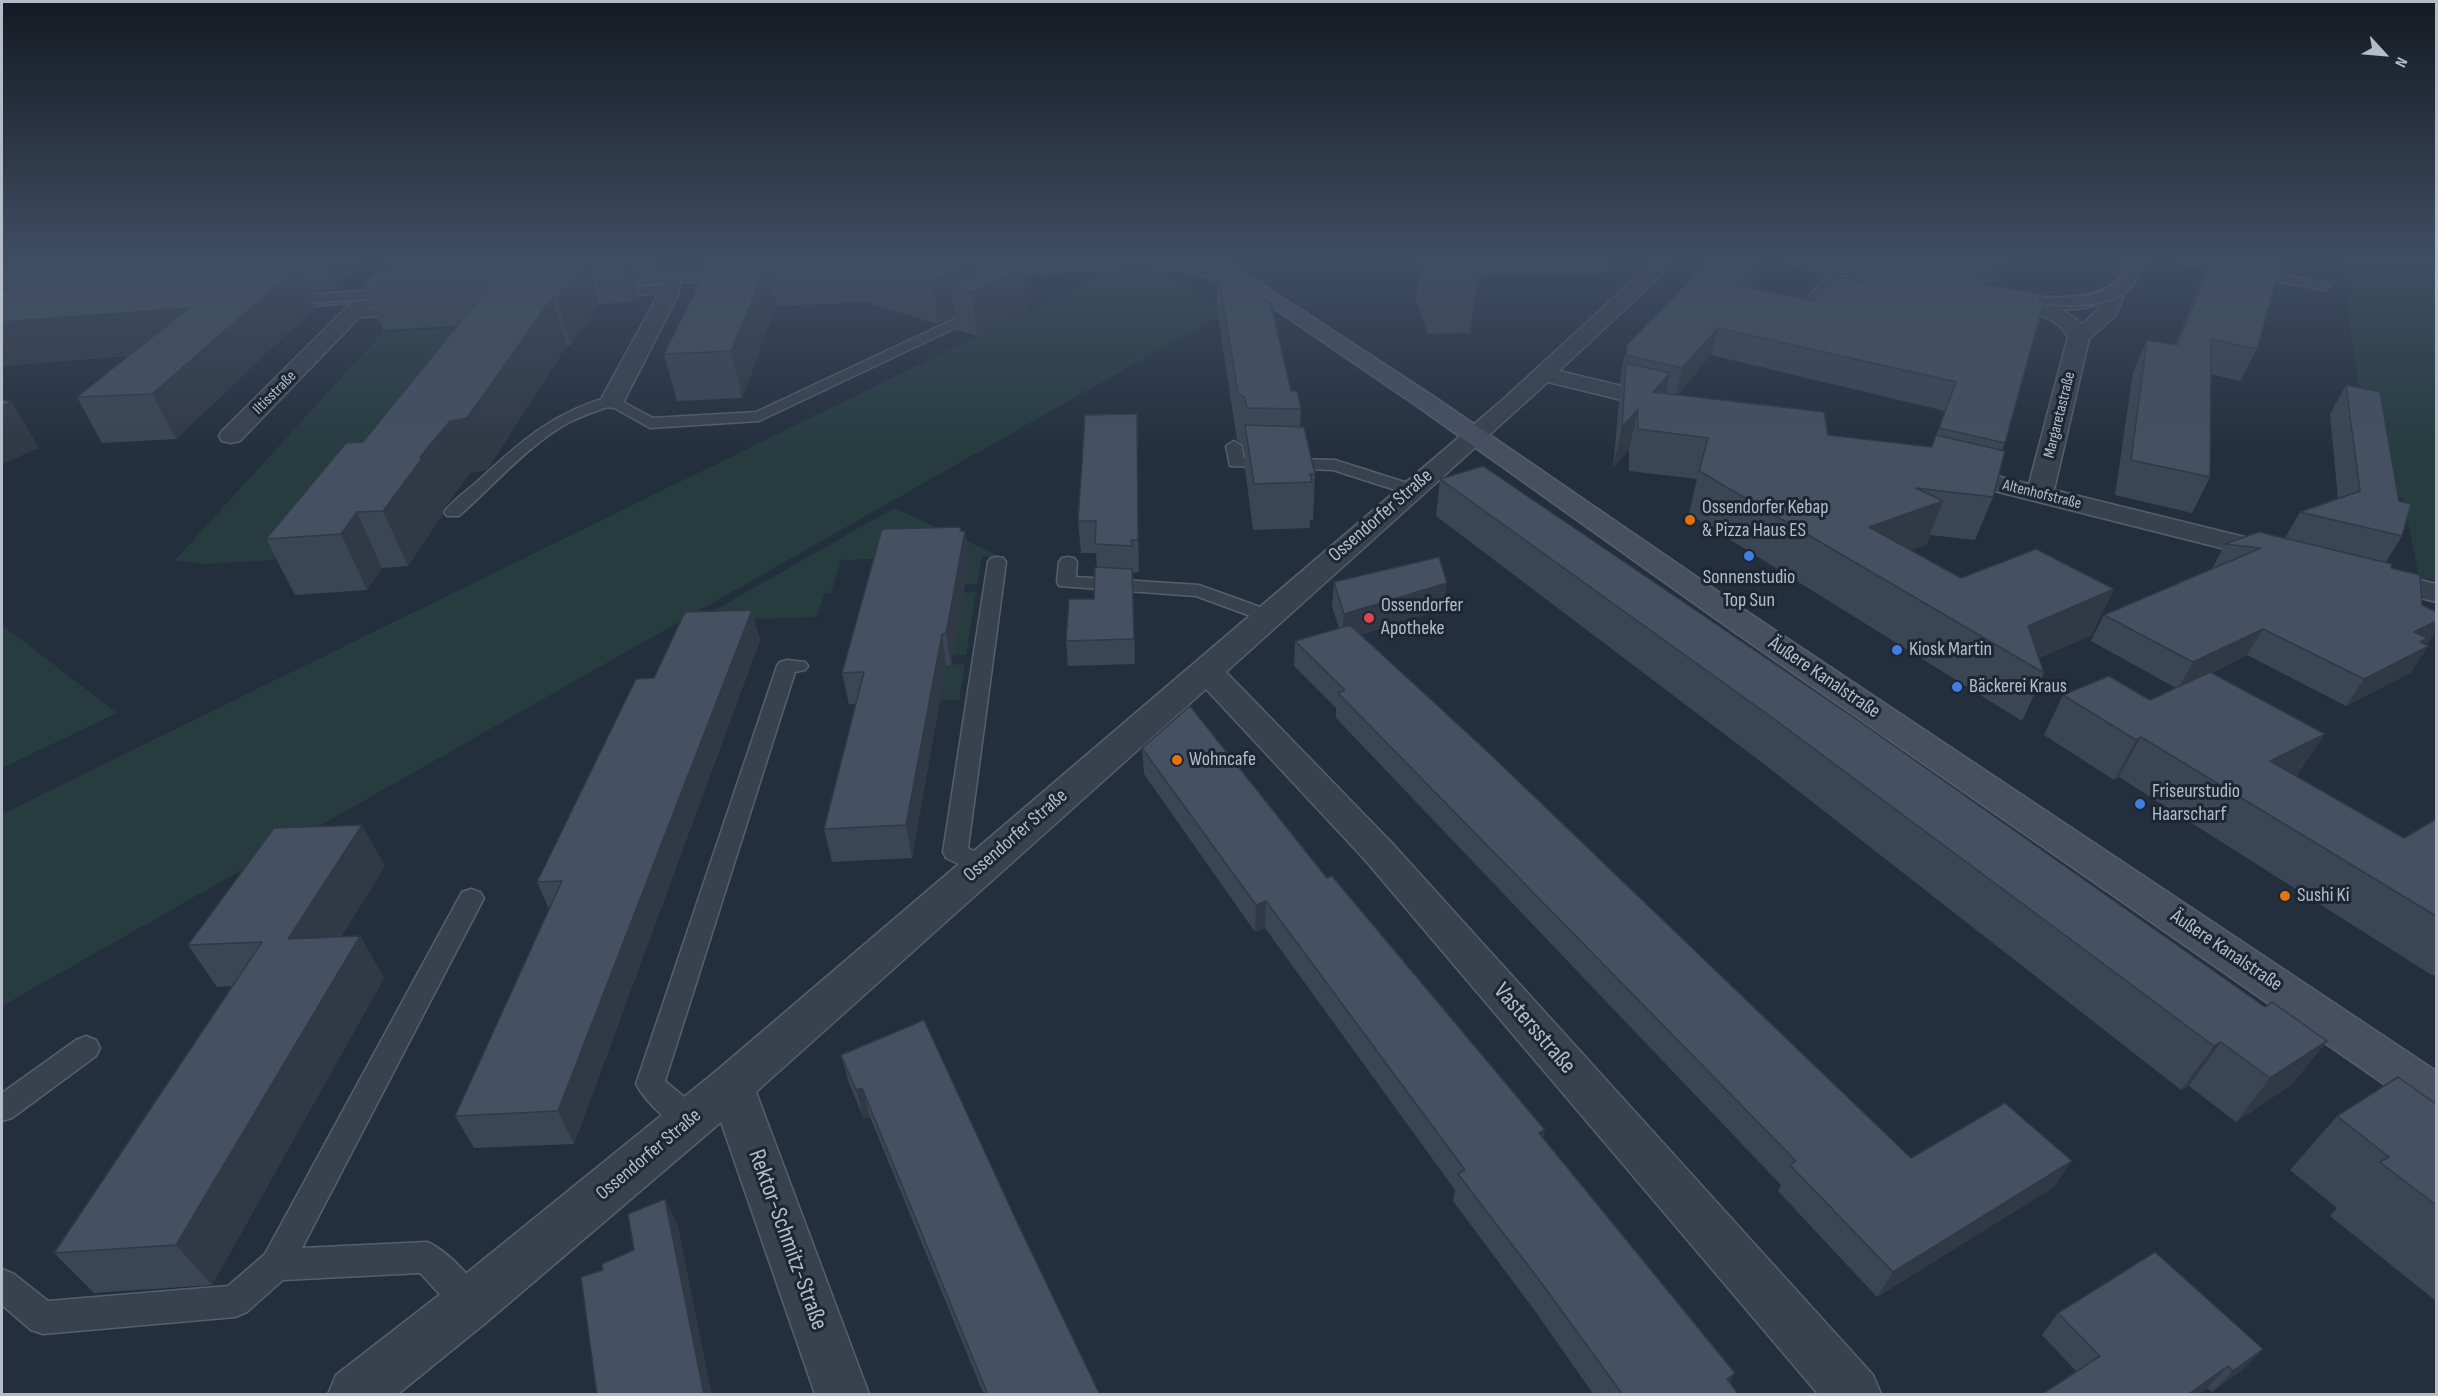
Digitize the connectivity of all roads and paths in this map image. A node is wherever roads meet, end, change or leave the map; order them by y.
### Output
1 (341, 325) edge
2 (649, 325) edge
3 (950, 325) edge
4 (1311, 325) edge
5 (1595, 325) edge
6 (2072, 325) edge
7 (2093, 325) edge
8 (2079, 337) junction
9 (1542, 374) junction
10 (612, 401) junction
11 (1681, 407) edge
12 (231, 436) dead end
13 (1474, 436) junction
14 (1234, 446) dead end
15 (1924, 466) edge
16 (1411, 489) junction
17 (2040, 494) junction
18 (453, 512) dead end
19 (2301, 559) edge
20 (997, 562) dead end
21 (1068, 562) dead end
22 (2357, 573) edge
23 (2436, 593) edge
24 (1267, 616) junction
25 (798, 666) dead end
26 (1206, 670) junction
27 (982, 866) junction
28 (471, 898) dead end
29 (86, 1048) dead end
30 (731, 1086) junction
31 (2436, 1095) edge
32 (2, 1108) edge
33 (691, 1120) junction
34 (276, 1265) junction
35 (2, 1285) edge
36 (470, 1303) junction
37 (355, 1395) edge
38 (842, 1395) edge
39 (1854, 1395) edge

1 - 12 street, Iltisstraße
2 - 10 street
3 - 10 lane
4 - 13 main road, Äußere Kanalstraße
5 - 9 street, Ossendorfer Straße
6 - 8 street
7 - 8 street
8 - 17 street, Margaretastraße
9 - 11 street
9 - 13 street, Ossendorfer Straße
10 - 18 lane
13 - 16 street, Ossendorfer Straße
13 - 31 main road, Äußere Kanalstraße
14 - 16 lane
15 - 17 street, Altenhofstraße
16 - 24 street, Ossendorfer Straße
17 - 19 street, Altenhofstraße
20 - 27 lane
21 - 24 lane
22 - 23 street
24 - 26 street, Ossendorfer Straße
25 - 33 lane
26 - 27 street, Ossendorfer Straße
26 - 39 street, Vastersstraße
27 - 30 street, Ossendorfer Straße
28 - 34 lane
29 - 32 lane
30 - 33 street, Ossendorfer Straße
30 - 38 street, Rektor-Schmitz-Straße
33 - 36 street, Ossendorfer Straße
34 - 35 lane
34 - 36 lane
36 - 37 street, Ossendorfer Straße

